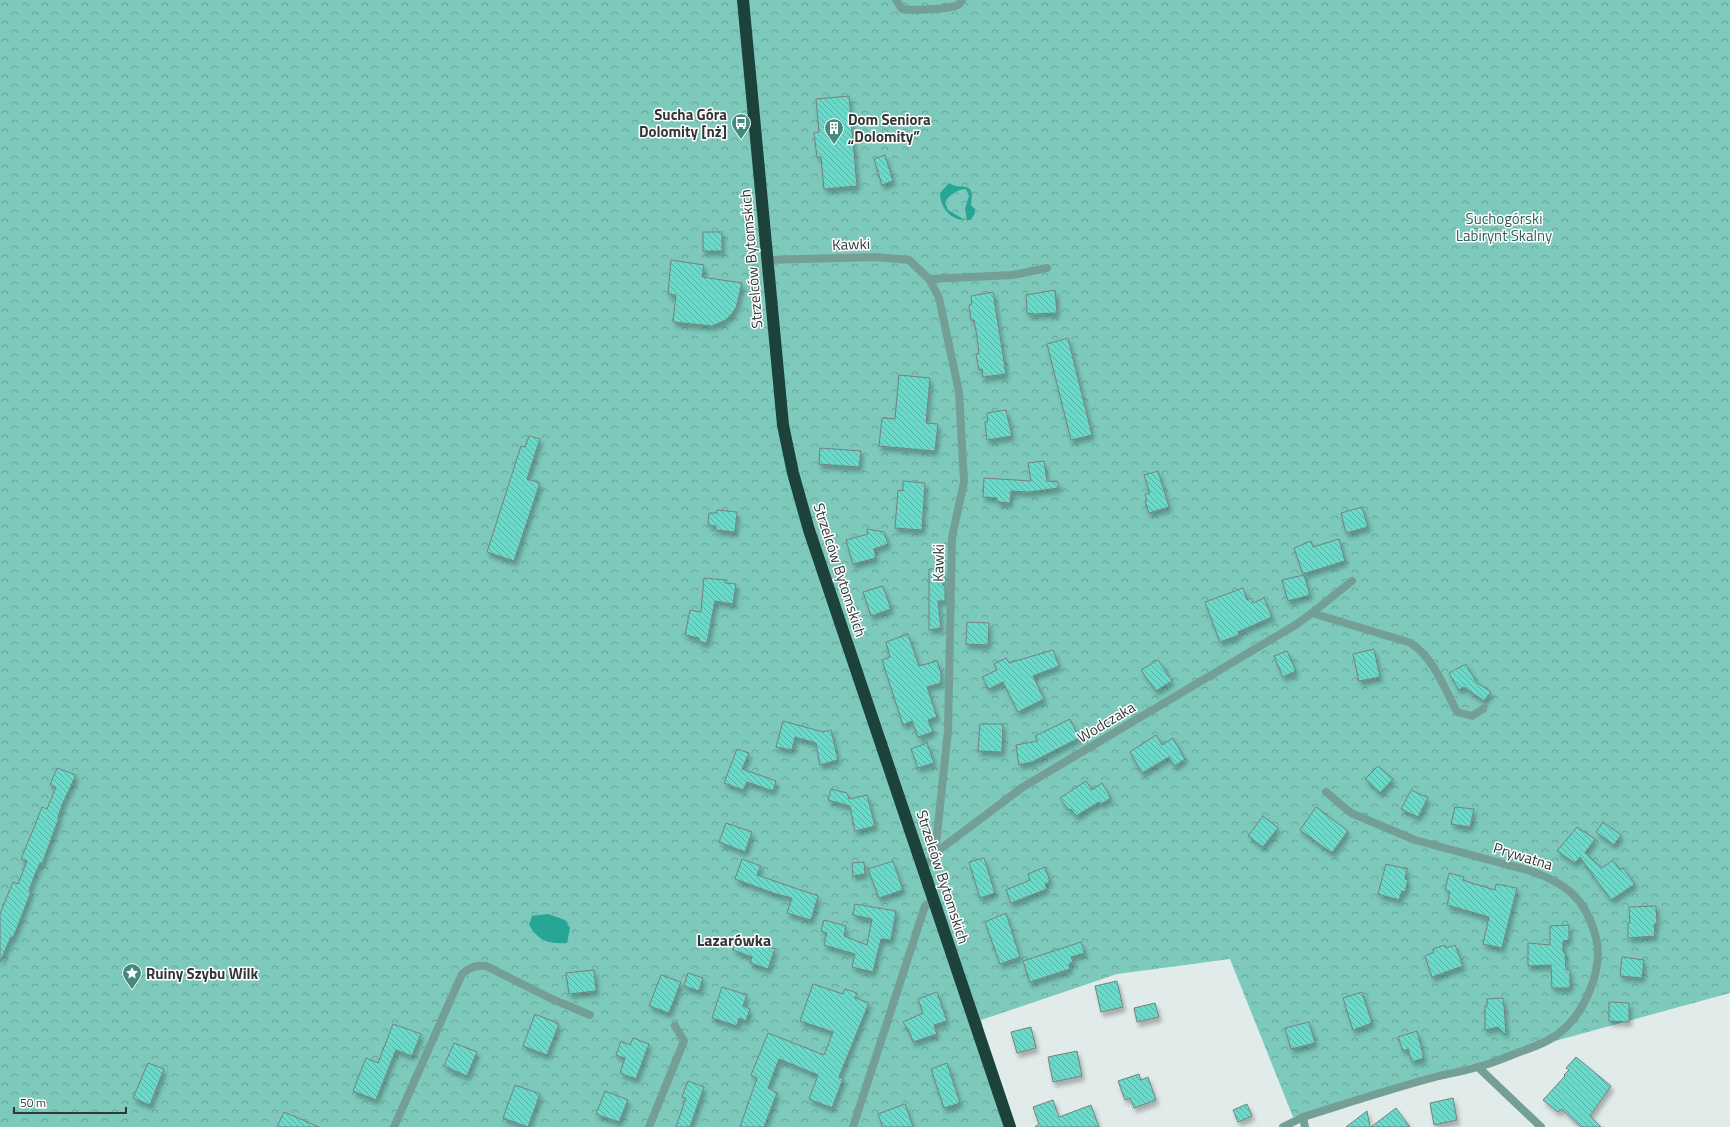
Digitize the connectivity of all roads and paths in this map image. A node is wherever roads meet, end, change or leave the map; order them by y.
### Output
1 (743, 0) edge
2 (896, 0) edge
3 (962, 0) edge
4 (767, 260) junction
5 (1047, 268) dead end
6 (929, 279) junction
7 (1352, 581) dead end
8 (1312, 613) junction
9 (1483, 709) dead end
10 (1326, 792) dead end
11 (935, 853) junction
12 (923, 867) junction
13 (933, 900) junction
14 (590, 1015) dead end
15 (675, 1026) dead end
16 (1478, 1067) junction
17 (1303, 1117) junction
18 (394, 1127) edge
19 (649, 1127) edge
20 (853, 1127) edge
21 (1010, 1127) edge
22 (1283, 1127) edge
23 (1305, 1127) edge
24 (1541, 1127) edge

1 - 4 highway, Strzelców Bytomskich
2 - 3 street
4 - 6 street, Kawki
4 - 12 highway, Strzelców Bytomskich
5 - 6 street
6 - 11 street, Kawki
7 - 8 street, Wodczaka
8 - 9 street
8 - 11 street, Wodczaka
10 - 16 street, Prywatna
11 - 12 street, Wodczaka
12 - 13 highway, Strzelców Bytomskich
13 - 20 street
13 - 21 highway, Strzelców Bytomskich
14 - 18 street
15 - 19 street
16 - 17 street, Prywatna
16 - 24 street
17 - 22 street, Prywatna
17 - 23 street

